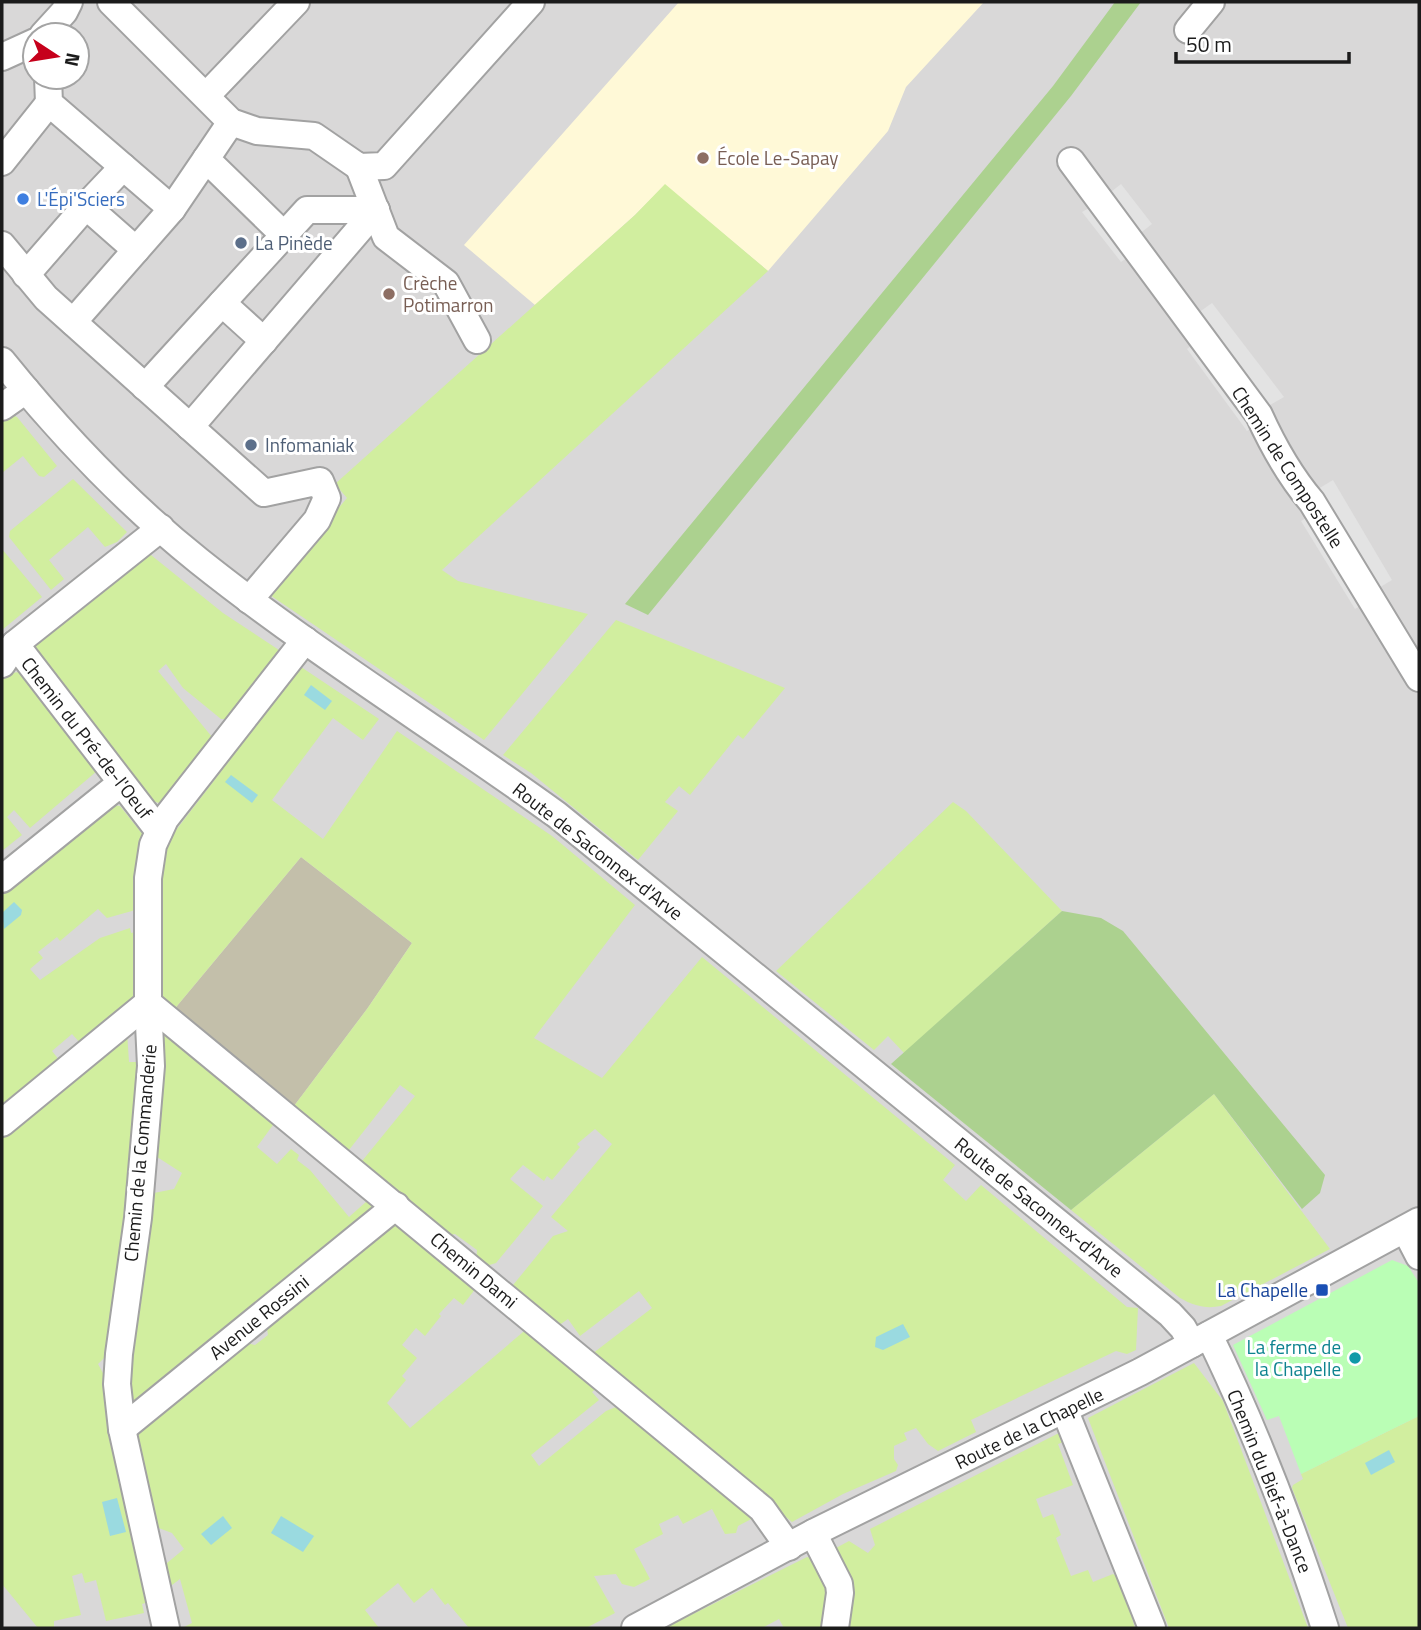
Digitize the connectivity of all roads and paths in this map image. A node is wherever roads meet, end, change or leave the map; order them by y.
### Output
1 (69, 2) edge
2 (111, 2) edge
3 (296, 2) edge
4 (531, 2) edge
5 (1211, 2) edge
6 (56, 21) edge
7 (1188, 30) dead end
8 (21, 47) edge
9 (2, 57) edge
10 (49, 91) edge
11 (206, 96) junction
12 (49, 103) junction
13 (231, 122) junction
14 (206, 159) junction
15 (1071, 161) dead end
16 (2, 162) edge
17 (123, 167) junction
18 (359, 167) junction
19 (86, 206) junction
20 (172, 209) junction
21 (376, 210) junction
22 (284, 235) junction
23 (2, 246) edge
24 (136, 250) junction
25 (26, 275) junction
26 (222, 303) junction
27 (72, 322) junction
28 (477, 340) dead end
29 (264, 341) junction
30 (2, 361) edge
31 (145, 387) junction
32 (26, 390) junction
33 (2, 407) edge
34 (190, 427) junction
35 (161, 528) junction
36 (249, 600) junction
37 (305, 640) junction
38 (8, 654) edge
39 (1419, 678) edge
40 (121, 783) junction
41 (159, 831) junction
42 (2, 879) edge
43 (148, 1003) junction
44 (2, 1123) edge
45 (396, 1206) junction
46 (1412, 1225) edge
47 (1419, 1256) edge
48 (1200, 1340) junction
49 (1065, 1411) junction
50 (122, 1429) junction
51 (813, 1533) junction
52 (789, 1547) junction
53 (166, 1628) edge
54 (635, 1628) edge
55 (835, 1628) edge
56 (1152, 1628) edge
57 (1325, 1628) edge

1 - 6 street
2 - 11 street
3 - 11 street
4 - 18 street
5 - 7 street
8 - 9 street
10 - 12 street
11 - 13 street
12 - 16 street
12 - 17 street
13 - 14 street
13 - 18 street
14 - 20 street
14 - 22 street
15 - 39 street, Chemin de Compostelle
17 - 19 street
17 - 20 street
18 - 21 street
19 - 24 street
19 - 25 street
20 - 24 street
21 - 22 street
21 - 28 street
21 - 29 street
22 - 26 street
23 - 25 street
24 - 27 street
25 - 27 street
26 - 29 street
26 - 31 street
27 - 31 street
29 - 34 street
30 - 32 street, Route de Saconnex-d'Arve
31 - 34 street
32 - 33 street
32 - 35 street, Route de Saconnex-d'Arve
34 - 36 street
35 - 36 street, Route de Saconnex-d'Arve
35 - 38 street, Chemin du Pré-de-l'Oeuf
36 - 37 street, Route de Saconnex-d'Arve
37 - 41 street, Chemin de la Commanderie
37 - 48 street, Route de Saconnex-d'Arve
38 - 40 street, Chemin du Pré-de-l'Oeuf
40 - 41 street, Chemin du Pré-de-l'Oeuf
40 - 42 street
41 - 43 street, Chemin de la Commanderie
43 - 44 street
43 - 45 street, Chemin Dami
43 - 50 street, Chemin de la Commanderie
45 - 50 street, Avenue Rossini
45 - 52 street, Chemin Dami
46 - 47 street
46 - 48 street, Route de la Chapelle
48 - 49 street, Route de la Chapelle
48 - 57 street, Chemin du Bief-à-Dance
49 - 51 street, Route de la Chapelle
49 - 56 street
50 - 53 street, Chemin de la Commanderie
51 - 52 street, Route de la Chapelle
51 - 55 street
52 - 54 street, Route de la Chapelle

